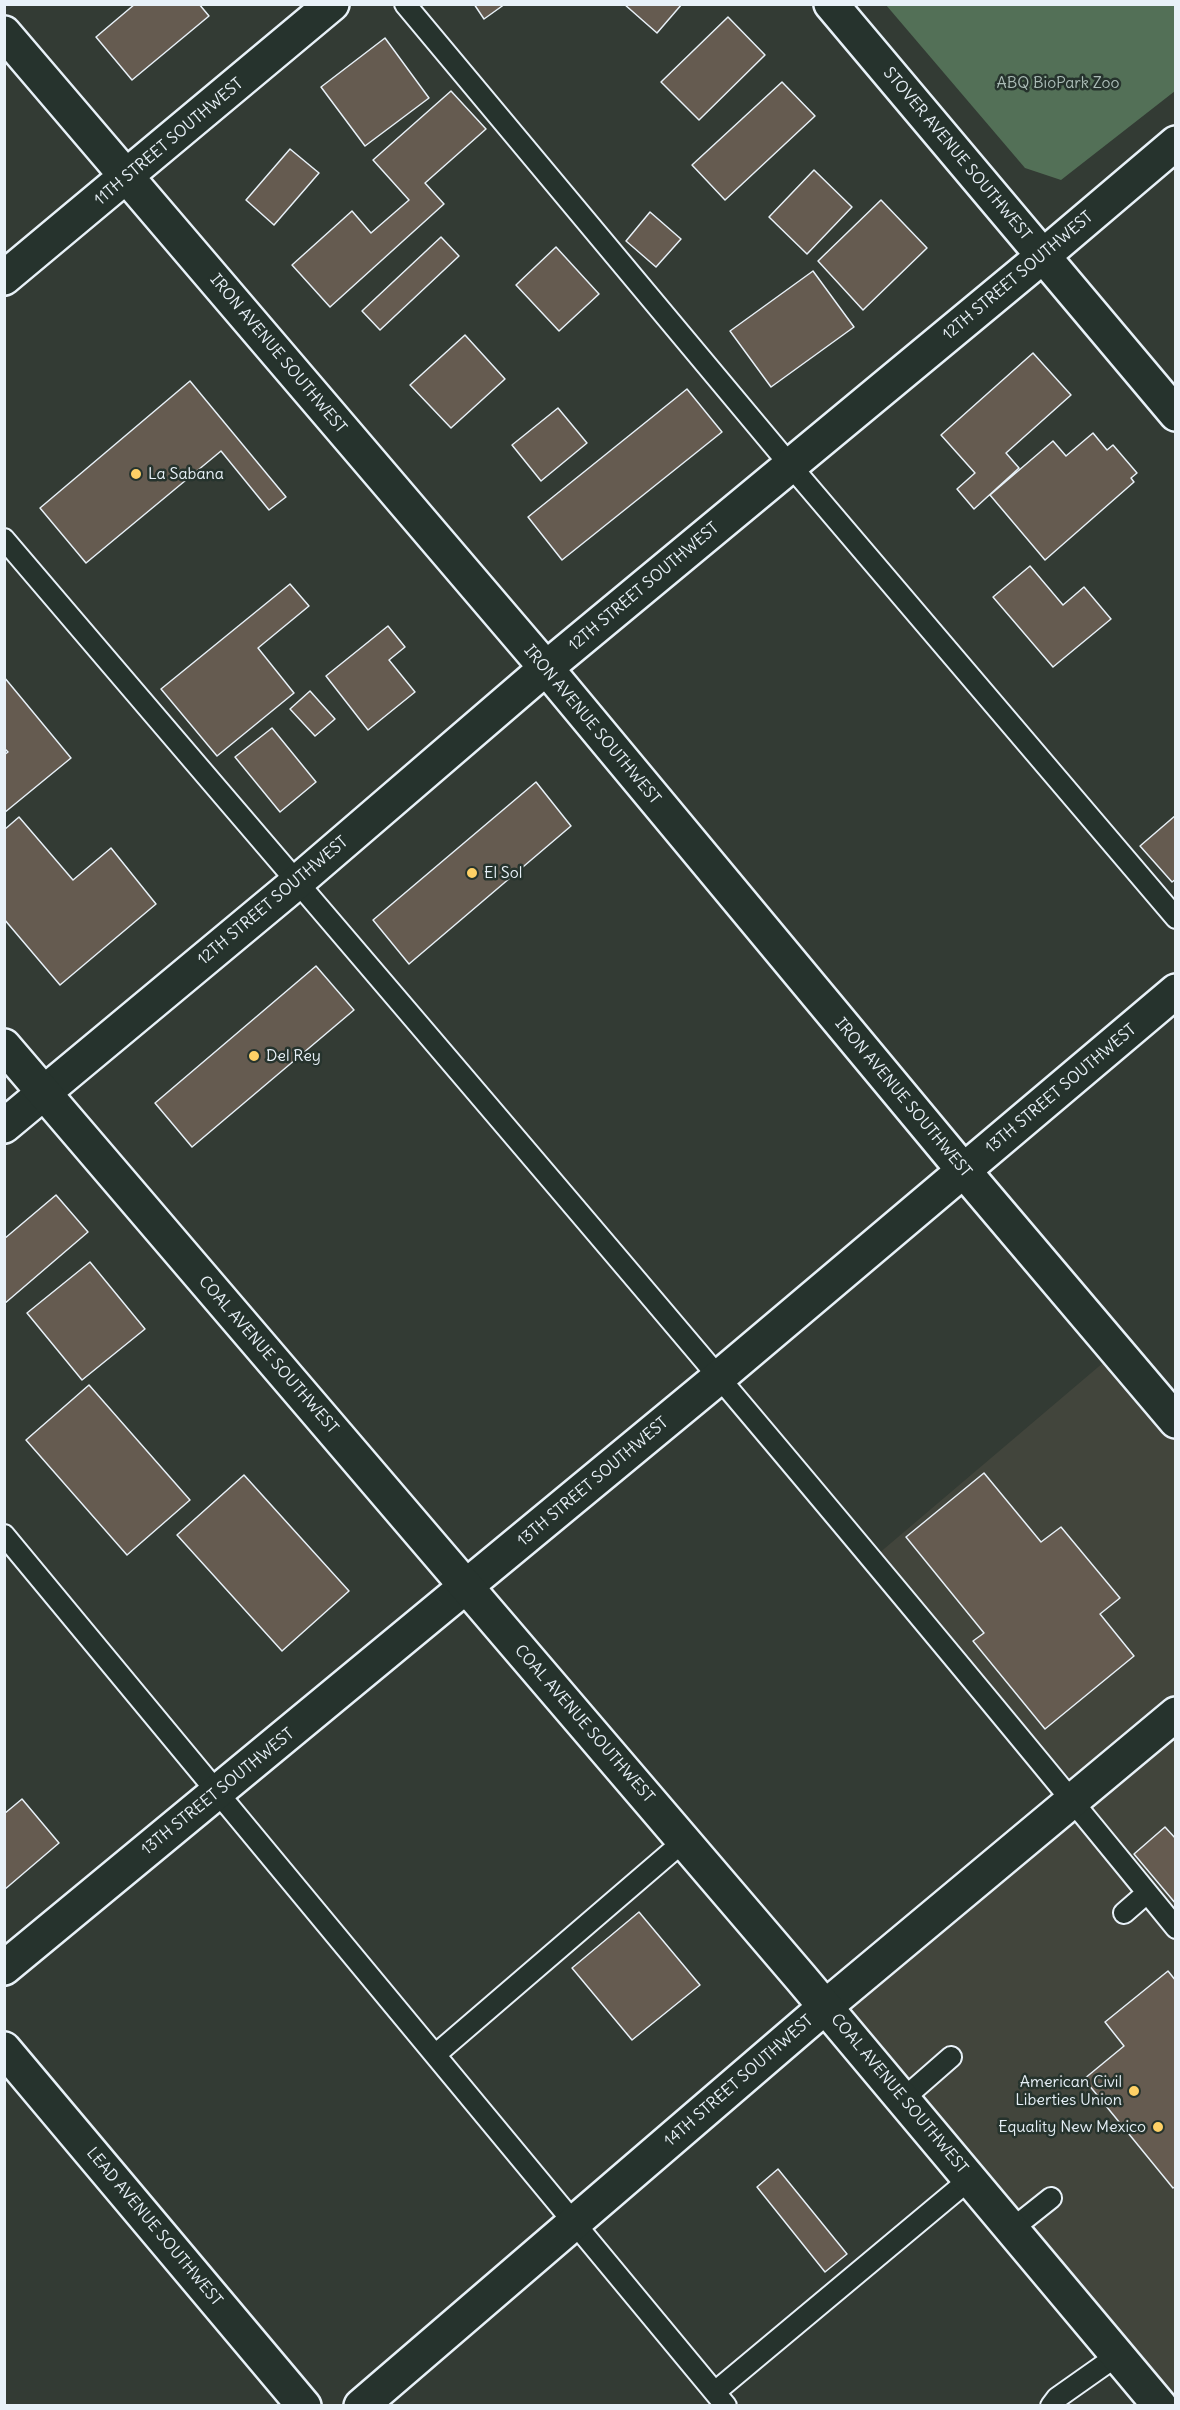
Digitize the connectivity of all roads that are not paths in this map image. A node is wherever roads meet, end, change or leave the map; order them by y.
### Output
1 (332, 4) edge
2 (405, 4) edge
3 (831, 4) edge
4 (4, 33) edge
5 (1176, 143) edge
6 (128, 177) junction
7 (1043, 256) junction
8 (4, 278) edge
9 (1176, 414) edge
10 (790, 465) junction
11 (4, 539) edge
12 (546, 668) junction
13 (296, 883) junction
14 (1176, 918) edge
15 (1176, 991) edge
16 (4, 1046) edge
17 (44, 1093) junction
18 (4, 1126) edge
19 (964, 1171) junction
20 (718, 1378) junction
21 (1176, 1420) edge
22 (4, 1535) edge
23 (468, 1587) junction
24 (1176, 1714) edge
25 (218, 1792) junction
26 (1072, 1802) junction
27 (684, 1841) junction
28 (1147, 1893) junction
29 (1124, 1912) dead end
30 (1176, 1928) edge
31 (4, 1968) edge
32 (825, 2007) junction
33 (4, 2049) edge
34 (435, 2055) junction
35 (951, 2057) dead end
36 (903, 2098) junction
37 (970, 2179) junction
38 (1051, 2198) dead end
39 (574, 2222) junction
40 (1012, 2229) junction
41 (1118, 2355) junction
42 (720, 2399) edge
43 (304, 2406) edge
44 (361, 2406) edge
45 (1051, 2406) edge
46 (1160, 2406) edge

1 - 6 street, 11TH STREET SOUTHWEST
2 - 10 lane
3 - 7 street, STOVER AVENUE SOUTHWEST
4 - 6 street, IRON AVENUE SOUTHWEST
5 - 7 street, 12TH STREET SOUTHWEST
6 - 8 street, 11TH STREET SOUTHWEST
6 - 12 street, IRON AVENUE SOUTHWEST
7 - 9 street, STOVER AVENUE SOUTHWEST
7 - 10 street, 12TH STREET SOUTHWEST
10 - 12 street, 12TH STREET SOUTHWEST
10 - 14 lane
11 - 13 lane
12 - 13 street, 12TH STREET SOUTHWEST
12 - 19 street, IRON AVENUE SOUTHWEST
13 - 17 street, 12TH STREET SOUTHWEST
13 - 20 lane
15 - 19 street, 13TH STREET SOUTHWEST
16 - 17 street, COAL AVENUE SOUTHWEST
17 - 18 street, 12TH STREET SOUTHWEST
17 - 23 street, COAL AVENUE SOUTHWEST
19 - 20 street, 13TH STREET SOUTHWEST
19 - 21 street, IRON AVENUE SOUTHWEST
20 - 23 street, 13TH STREET SOUTHWEST
20 - 26 lane
22 - 25 lane
23 - 25 street, 13TH STREET SOUTHWEST
23 - 27 street, COAL AVENUE SOUTHWEST
24 - 26 street, 14TH STREET SOUTHWEST
25 - 31 street, 13TH STREET SOUTHWEST
25 - 34 lane
26 - 28 lane
26 - 32 street, 14TH STREET SOUTHWEST
27 - 32 street, COAL AVENUE SOUTHWEST
27 - 34 lane
28 - 29 lane
28 - 30 lane
32 - 36 street, COAL AVENUE SOUTHWEST
32 - 39 street, 14TH STREET SOUTHWEST
33 - 43 street, LEAD AVENUE SOUTHWEST
34 - 39 lane
35 - 36 lane
36 - 37 street, COAL AVENUE SOUTHWEST
37 - 40 street, COAL AVENUE SOUTHWEST
37 - 42 lane
38 - 40 lane
39 - 42 lane
39 - 44 street, 14TH STREET SOUTHWEST
40 - 41 street, COAL AVENUE SOUTHWEST
41 - 45 lane
41 - 46 street, COAL AVENUE SOUTHWEST

